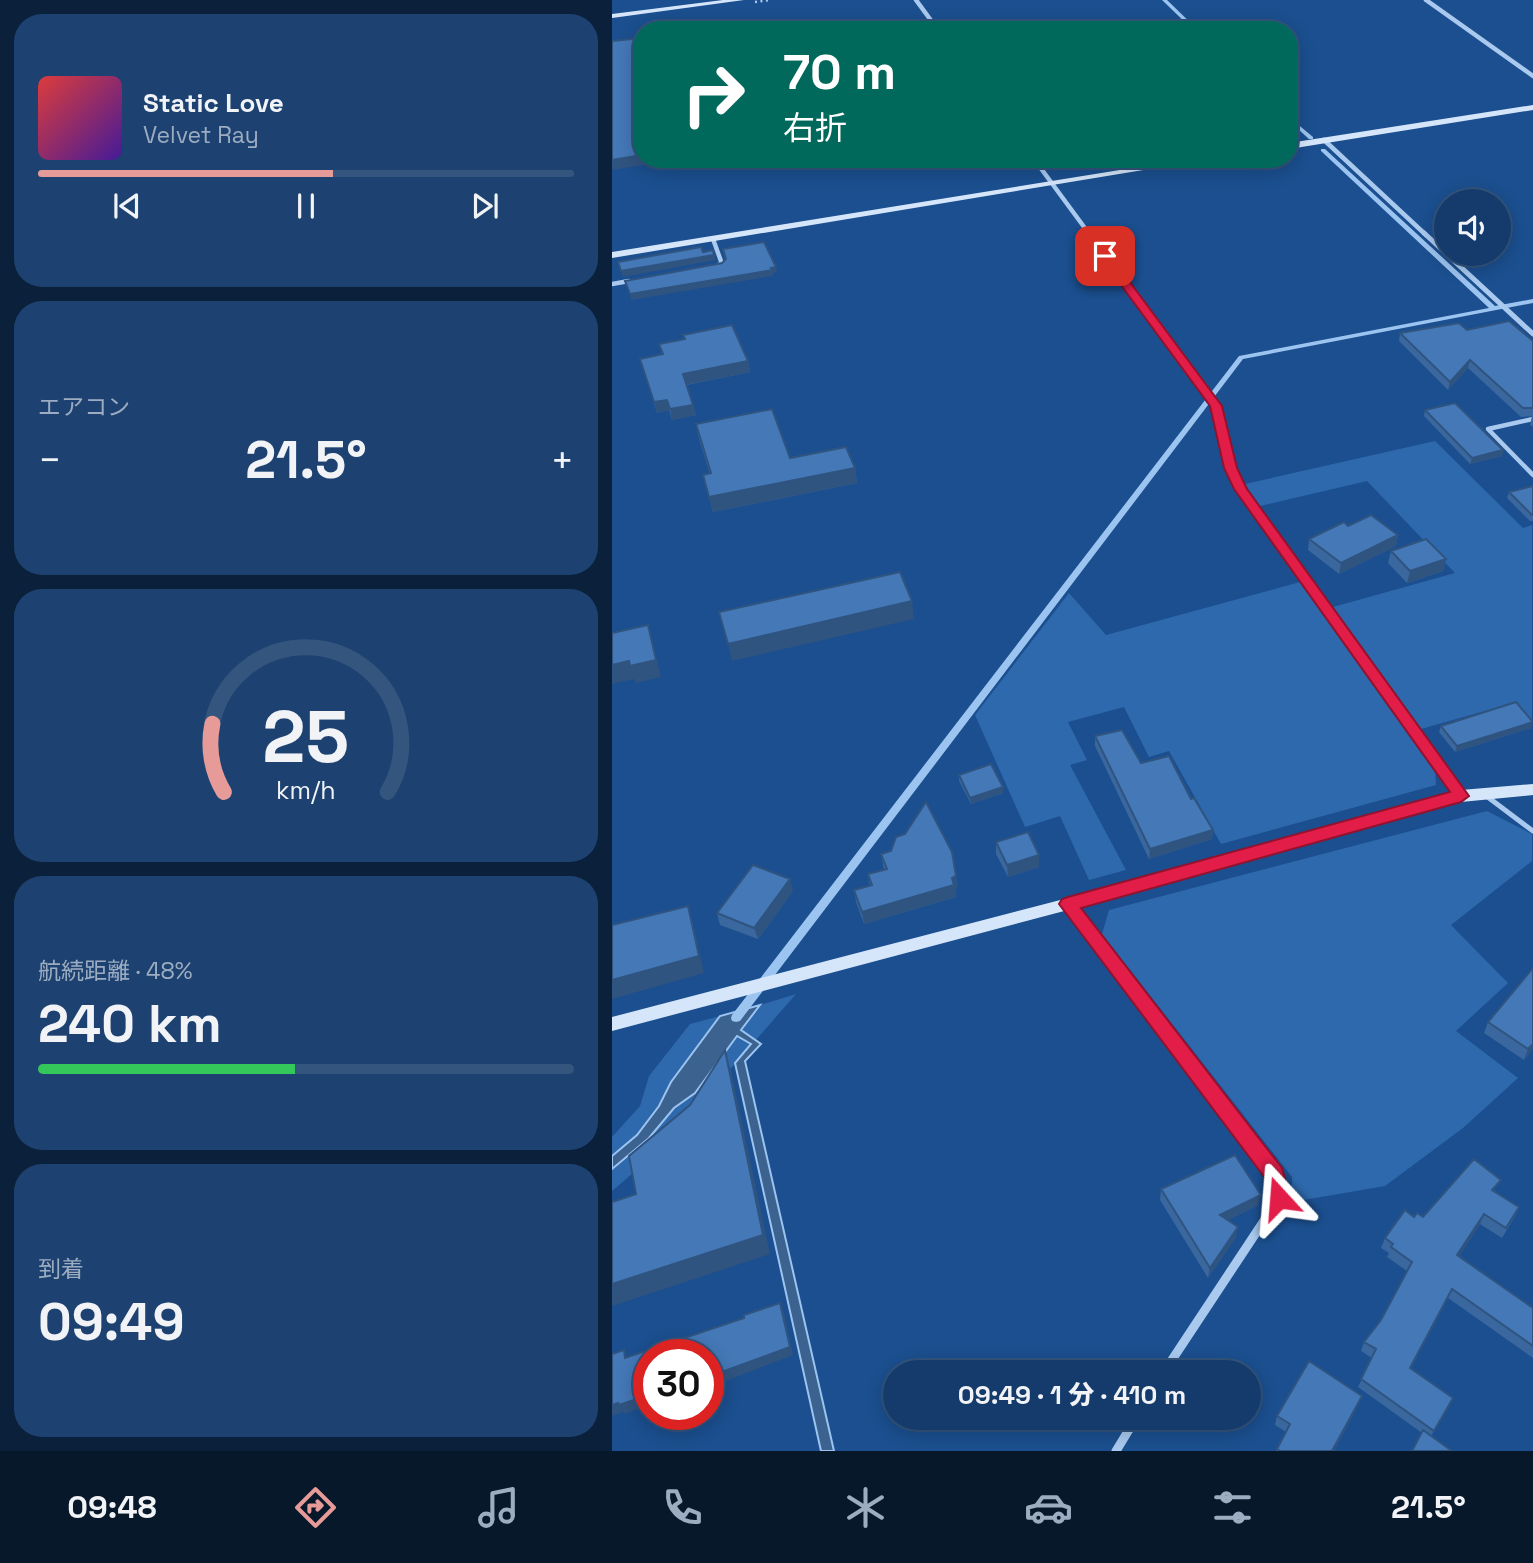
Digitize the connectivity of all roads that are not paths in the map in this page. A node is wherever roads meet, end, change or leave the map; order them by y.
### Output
1 (740, 0) edge
2 (916, 0) edge
3 (1426, 0) edge
4 (612, 16) edge
5 (931, 21) edge
6 (1532, 76) edge
7 (1532, 107) edge
8 (1324, 140) junction
9 (1298, 144) edge
10 (1040, 168) edge
11 (1151, 168) edge
12 (1052, 184) junction
13 (713, 239) junction
14 (612, 255) edge
15 (710, 267) edge
16 (636, 279) edge
17 (612, 284) edge
18 (1532, 334) edge
19 (1532, 419) edge
20 (1532, 475) edge
21 (1532, 789) edge
22 (1484, 794) junction
23 (1461, 796) junction
24 (1532, 831) edge
25 (1068, 904) junction
26 (612, 1024) edge
27 (1172, 1360) edge
28 (1129, 1430) edge
29 (1116, 1451) edge

1 - 4 street
2 - 5 street
3 - 6 street
7 - 8 street
8 - 9 street
8 - 18 street
10 - 12 street
11 - 12 street
12 - 13 street
12 - 23 street
13 - 14 street
13 - 15 lane
16 - 17 lane
19 - 20 lane
21 - 22 street
22 - 23 street
22 - 24 lane
23 - 25 street
25 - 26 street
25 - 27 street
28 - 29 street

